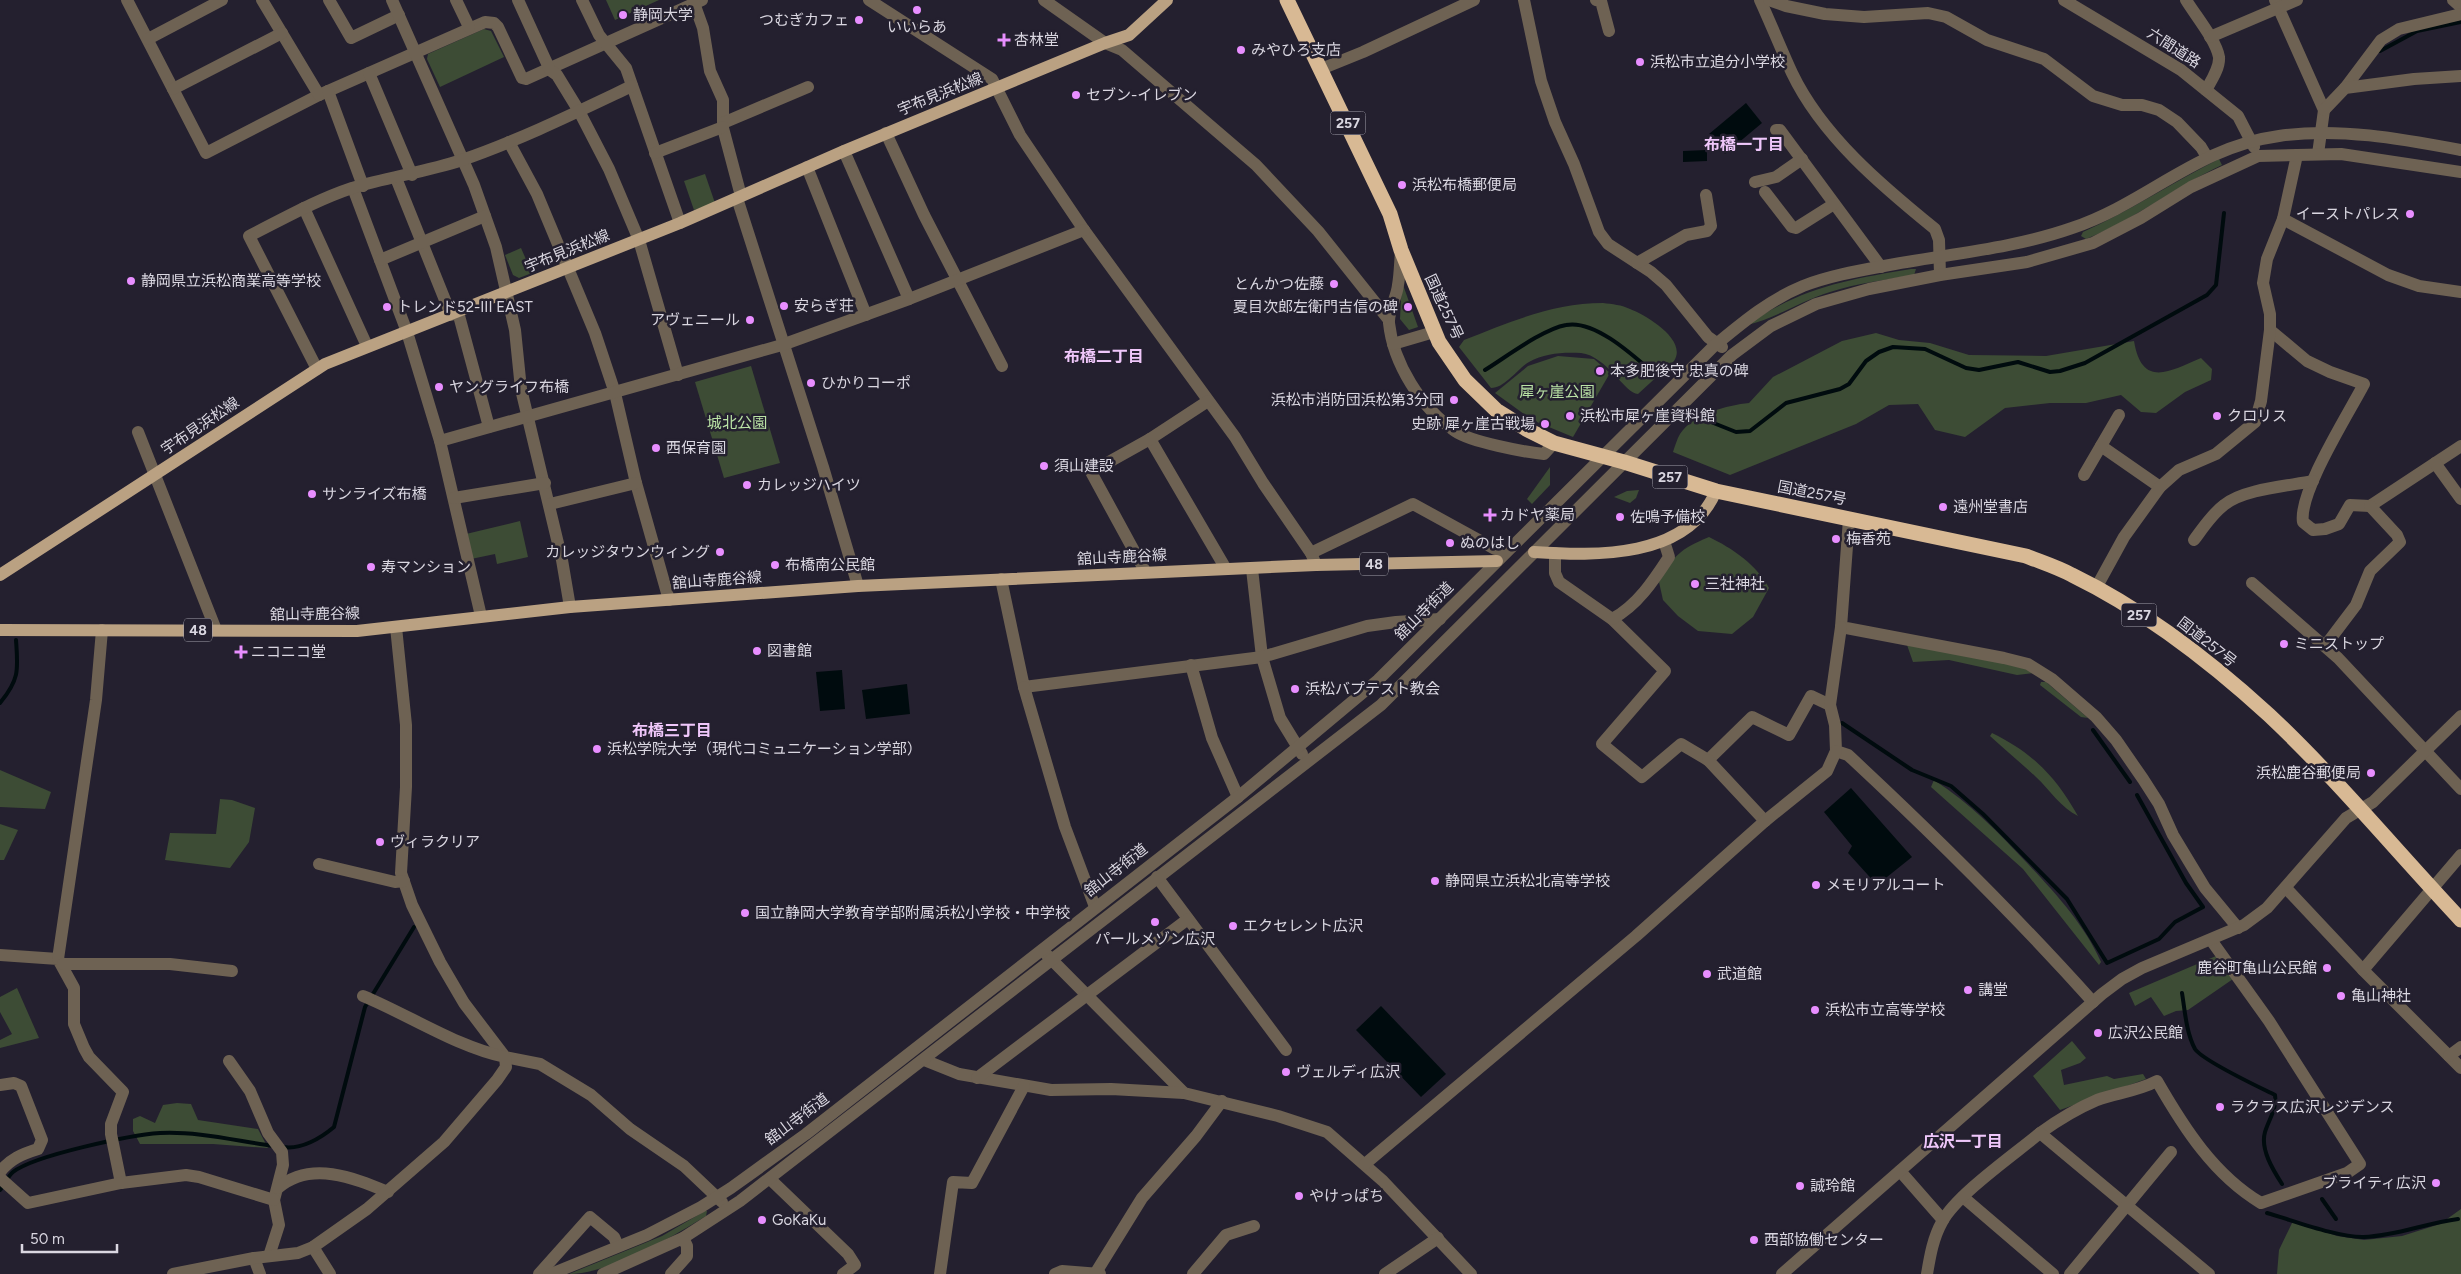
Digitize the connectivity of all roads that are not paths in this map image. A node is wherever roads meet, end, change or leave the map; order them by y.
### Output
1 (127, 0) edge
2 (222, 0) edge
3 (262, 0) edge
4 (329, 0) edge
5 (392, 0) edge
6 (456, 0) edge
7 (518, 0) edge
8 (582, 0) edge
9 (868, 0) edge
10 (1044, 0) edge
11 (1167, 0) edge
12 (1286, 0) edge
13 (1474, 0) edge
14 (1524, 0) edge
15 (1596, 0) edge
16 (1760, 0) edge
17 (1769, 0) edge
18 (2064, 0) edge
19 (2186, 0) edge
20 (2297, 0) edge
21 (2453, 0) edge
22 (698, 2) edge
23 (2277, 4) edge
24 (2461, 7) edge
25 (2461, 14) edge
26 (399, 15) junction
27 (469, 27) junction
28 (1609, 31) dead end
29 (282, 33) junction
30 (2210, 37) junction
31 (148, 39) junction
32 (608, 43) junction
33 (1105, 43) junction
34 (415, 52) junction
35 (1321, 68) junction
36 (550, 70) junction
37 (369, 73) junction
38 (2461, 76) edge
39 (632, 86) junction
40 (808, 87) dead end
41 (2345, 88) junction
42 (173, 89) junction
43 (996, 89) junction
44 (2206, 90) junction
45 (324, 93) junction
46 (2324, 110) junction
47 (579, 111) junction
48 (723, 125) junction
49 (1776, 130) dead end
50 (2321, 132) junction
51 (886, 133) junction
52 (2251, 140) junction
53 (509, 142) junction
54 (2461, 150) edge
55 (844, 151) junction
56 (655, 153) junction
57 (2318, 154) junction
58 (2297, 155) junction
59 (2258, 156) junction
60 (2207, 157) junction
61 (1802, 159) junction
62 (462, 160) junction
63 (808, 167) junction
64 (2461, 172) edge
65 (412, 175) junction
66 (396, 178) junction
67 (1755, 182) dead end
68 (358, 187) junction
69 (1765, 192) dead end
70 (1706, 195) dead end
71 (739, 197) junction
72 (1834, 204) junction
73 (304, 208) junction
74 (485, 216) junction
75 (2283, 218) junction
76 (680, 224) junction
77 (1084, 230) junction
78 (639, 240) junction
79 (423, 243) junction
80 (1401, 250) junction
81 (1939, 256) junction
82 (380, 260) junction
83 (1637, 263) junction
84 (1881, 267) junction
85 (569, 268) junction
86 (1940, 275) junction
87 (957, 279) junction
88 (508, 292) junction
89 (2461, 292) edge
90 (909, 299) junction
91 (455, 313) junction
92 (866, 315) junction
93 (1389, 320) junction
94 (2270, 330) junction
95 (407, 332) junction
96 (1434, 332) junction
97 (782, 344) junction
98 (1393, 344) junction
99 (1716, 344) junction
100 (366, 346) junction
101 (1732, 355) junction
102 (1002, 366) dead end
103 (317, 369) junction
104 (678, 375) junction
105 (615, 393) junction
106 (1208, 401) junction
107 (2119, 415) dead end
108 (527, 416) junction
109 (489, 427) junction
110 (138, 432) dead end
111 (1150, 439) junction
112 (440, 441) junction
113 (1554, 443) junction
114 (2101, 446) junction
115 (2461, 446) edge
116 (1602, 458) junction
117 (1624, 462) junction
118 (2435, 463) junction
119 (156, 475) junction
120 (2084, 475) dead end
121 (2313, 481) junction
122 (545, 483) junction
123 (636, 483) junction
124 (2160, 488) junction
125 (1716, 491) junction
126 (454, 498) junction
127 (2461, 499) edge
128 (550, 504) junction
129 (2370, 506) junction
130 (1849, 519) junction
131 (2194, 540) dead end
132 (1664, 541) junction
133 (1534, 552) junction
134 (1555, 553) junction
135 (1496, 555) junction
136 (1314, 559) junction
137 (1226, 569) junction
138 (1252, 569) junction
139 (1144, 571) junction
140 (0, 575) edge
141 (1001, 579) junction
142 (2252, 584) dead end
143 (858, 586) junction
144 (2096, 588) junction
145 (669, 600) junction
146 (570, 606) junction
147 (481, 616) junction
148 (1440, 619) junction
149 (1612, 619) junction
150 (396, 627) junction
151 (1841, 627) junction
152 (0, 630) edge
153 (102, 630) junction
154 (216, 630) junction
155 (2325, 646) junction
156 (1262, 656) junction
157 (1191, 665) junction
158 (1024, 687) junction
159 (1830, 705) junction
160 (2461, 716) edge
161 (1298, 748) junction
162 (1836, 751) junction
163 (2424, 752) junction
164 (1708, 760) junction
165 (1307, 763) junction
166 (2461, 789) edge
167 (1238, 797) junction
168 (2360, 810) junction
169 (1766, 822) junction
170 (2461, 855) edge
171 (319, 864) dead end
172 (1158, 877) junction
173 (404, 881) junction
174 (2286, 888) junction
175 (2431, 888) junction
176 (1095, 907) junction
177 (1188, 919) junction
178 (2461, 920) edge
179 (2238, 928) junction
180 (2211, 940) junction
181 (1042, 948) junction
182 (0, 955) edge
183 (1051, 959) junction
184 (60, 962) junction
185 (2362, 970) junction
186 (232, 971) dead end
187 (1087, 995) junction
188 (366, 998) dead end
189 (2098, 998) junction
190 (2461, 1047) edge
191 (1286, 1050) dead end
192 (2449, 1056) junction
193 (505, 1057) junction
194 (924, 1060) junction
195 (229, 1061) dead end
196 (2461, 1068) edge
197 (977, 1078) junction
198 (0, 1085) edge
199 (1024, 1086) junction
200 (1184, 1093) junction
201 (1222, 1102) junction
202 (2040, 1133) junction
203 (2170, 1152) dead end
204 (1364, 1164) junction
205 (1900, 1171) junction
206 (2, 1179) edge
207 (770, 1179) junction
208 (121, 1183) junction
209 (388, 1192) junction
210 (276, 1194) junction
211 (718, 1196) junction
212 (1963, 1197) junction
213 (2127, 1206) junction
214 (728, 1210) junction
215 (1943, 1220) junction
216 (1254, 1226) dead end
217 (683, 1238) junction
218 (1438, 1238) junction
219 (618, 1246) junction
220 (313, 1247) junction
221 (269, 1256) junction
222 (254, 1258) junction
223 (186, 1272) edge
224 (173, 1274) edge
225 (260, 1274) edge
226 (330, 1274) edge
227 (539, 1274) edge
228 (551, 1274) edge
229 (603, 1274) edge
230 (671, 1274) edge
231 (843, 1274) edge
232 (940, 1274) edge
233 (1055, 1274) edge
234 (1097, 1274) edge
235 (1193, 1274) edge
236 (1385, 1274) edge
237 (1471, 1274) edge
238 (1782, 1274) edge
239 (1927, 1274) edge
240 (2053, 1274) edge
241 (2070, 1274) edge
242 (2209, 1274) edge

1 - 31 street
2 - 31 street
3 - 29 street
4 - 26 street
5 - 26 street
6 - 27 street
7 - 36 street
8 - 32 street
9 - 43 street
10 - 33 street
11 - 33 main road, 宇布見浜松線
12 - 35 highway, 国道257号 / 257
13 - 35 street
14 - 83 street
15 - 28 street
16 - 81 street
17 - 60 street
18 - 44 street, 六間道路
19 - 30 street
20 - 23 street
21 - 24 street
22 - 32 street
22 - 48 street
23 - 30 street
23 - 46 street
25 - 41 street
26 - 34 street
27 - 34 street
27 - 36 street
29 - 42 street
29 - 45 street
30 - 44 street
31 - 42 street
32 - 36 street
32 - 39 street
33 - 43 main road, 宇布見浜松線
33 - 93 street
34 - 37 street
34 - 62 street
35 - 80 highway, 国道257号 / 257
36 - 47 street
37 - 45 street
37 - 65 street
38 - 41 street
39 - 47 street
39 - 56 street
40 - 48 street
41 - 46 street
42 - 45 street
43 - 51 main road, 宇布見浜松線
43 - 77 street
44 - 52 street, 六間道路
45 - 68 street
46 - 50 street
47 - 53 street
47 - 78 street
48 - 56 street
48 - 71 street
49 - 61 street
50 - 52 street
50 - 54 street
50 - 57 street
51 - 55 main road, 宇布見浜松線
51 - 87 street
52 - 59 street, 六間道路
52 - 60 street, 舘山寺街道
53 - 62 street
53 - 85 street
55 - 63 main road, 宇布見浜松線
55 - 90 street
56 - 76 street
57 - 58 street
57 - 64 street
58 - 59 street
58 - 75 street
59 - 86 street, 舘山寺街道
60 - 81 street, 舘山寺街道
61 - 67 street
61 - 72 street
62 - 65 street
62 - 74 street
63 - 71 main road, 宇布見浜松線
63 - 92 street
65 - 66 street
66 - 68 street
66 - 79 street
68 - 73 street
68 - 82 street
69 - 72 street
70 - 83 street
71 - 76 main road, 宇布見浜松線
71 - 97 street
72 - 84 street
73 - 100 street
73 - 103 street
74 - 79 street
74 - 88 street
75 - 89 street
75 - 94 street
76 - 78 main road, 宇布見浜松線
77 - 87 street
77 - 106 street
78 - 85 main road, 宇布見浜松線
78 - 104 street
79 - 82 street
79 - 91 street
80 - 93 street
80 - 96 highway, 国道257号 / 257
81 - 84 street, 舘山寺街道
81 - 86 street
82 - 95 street
83 - 99 street
84 - 99 street, 舘山寺街道
85 - 88 main road, 宇布見浜松線
85 - 105 street
86 - 101 street, 舘山寺街道
87 - 90 street
87 - 102 street
88 - 91 main road, 宇布見浜松線
88 - 108 street
90 - 92 street
91 - 95 main road, 宇布見浜松線
91 - 109 street
92 - 97 street
93 - 98 street
94 - 121 street
94 - 124 street
95 - 100 main road, 宇布見浜松線
95 - 112 street
96 - 98 street
96 - 113 highway, 国道257号 / 257
97 - 104 street
97 - 143 street
98 - 113 street
99 - 101 street
99 - 116 street, 舘山寺街道
100 - 103 main road, 宇布見浜松線
101 - 117 street, 舘山寺街道
103 - 119 main road, 宇布見浜松線
104 - 105 street
105 - 108 street
105 - 123 street
106 - 111 street
106 - 136 street
107 - 114 street
108 - 109 street
108 - 122 street
109 - 112 street
110 - 119 street
111 - 137 street
111 - 139 street
112 - 126 street
113 - 116 highway, 国道257号 / 257
114 - 120 street
114 - 124 street
115 - 118 street
116 - 117 highway, 国道257号 / 257
116 - 135 street, 舘山寺街道
117 - 125 highway, 国道257号 / 257
117 - 133 street, 舘山寺街道
118 - 127 street
118 - 129 street
119 - 140 main road, 宇布見浜松線
119 - 154 street
121 - 129 street
121 - 131 street
122 - 126 street
122 - 128 street
123 - 128 street
123 - 145 street
124 - 144 street
125 - 130 highway, 国道257号 / 257
125 - 132 main road
126 - 147 street
128 - 146 street
129 - 155 street
130 - 144 highway, 国道257号 / 257
130 - 151 street
132 - 134 main road
132 - 149 street
133 - 134 main road
133 - 165 street, 舘山寺街道
134 - 149 street
135 - 136 main road, 舘山寺鹿谷線 / 48
135 - 136 street
135 - 148 street, 舘山寺街道
136 - 138 main road, 舘山寺鹿谷線 / 48
137 - 138 main road, 舘山寺鹿谷線 / 48
137 - 139 main road, 舘山寺鹿谷線 / 48
138 - 156 street
139 - 141 main road, 舘山寺鹿谷線 / 48
141 - 143 main road, 舘山寺鹿谷線 / 48
141 - 158 street
142 - 155 street
143 - 145 main road, 舘山寺鹿谷線 / 48
144 - 168 highway, 国道257号 / 257
145 - 146 main road, 舘山寺鹿谷線 / 48
146 - 147 main road, 舘山寺鹿谷線 / 48
147 - 150 main road, 舘山寺鹿谷線 / 48
148 - 156 street
148 - 161 street, 舘山寺街道
149 - 164 street
150 - 154 main road, 舘山寺鹿谷線 / 48
150 - 173 street
151 - 159 street
151 - 179 street
152 - 153 main road, 舘山寺鹿谷線 / 48
153 - 154 main road, 舘山寺鹿谷線 / 48
153 - 184 street
155 - 163 street
156 - 157 street
156 - 161 street
157 - 158 street
157 - 167 street
158 - 176 street
159 - 162 street
159 - 164 street
160 - 163 street
161 - 165 street
161 - 167 street, 舘山寺街道
162 - 169 street
162 - 189 street
163 - 166 street
163 - 168 street
164 - 169 street
165 - 172 street, 舘山寺街道
167 - 176 street, 舘山寺街道
168 - 174 street
168 - 175 highway, 国道257号 / 257
169 - 204 street
170 - 175 street
171 - 173 street
172 - 177 street
172 - 183 street, 舘山寺街道
173 - 193 street
174 - 179 street
174 - 185 street
175 - 178 highway, 国道257号 / 257
175 - 185 street
176 - 181 street, 舘山寺街道
177 - 187 street
177 - 191 street
179 - 180 street
180 - 189 street
180 - 202 street
181 - 183 street
181 - 211 street, 舘山寺街道
182 - 184 street
183 - 187 street
183 - 194 street, 舘山寺街道
184 - 186 street
184 - 208 street
185 - 192 street
187 - 197 street
187 - 200 street
188 - 193 street
189 - 205 street
190 - 192 street
192 - 196 street
193 - 209 street
193 - 211 street
194 - 197 street
194 - 207 street, 舘山寺街道
195 - 210 street
197 - 199 street
198 - 206 street
199 - 200 street
199 - 232 street
200 - 201 street
201 - 204 street
201 - 234 street
202 - 212 street
202 - 213 street
203 - 213 street
204 - 218 street
205 - 215 street
205 - 238 street
206 - 208 street
207 - 214 street, 舘山寺街道
207 - 231 street
208 - 210 street
209 - 210 street
209 - 220 street
210 - 221 street
211 - 214 street
211 - 219 street, 舘山寺街道
212 - 215 street
212 - 240 street
213 - 241 street
213 - 242 street
214 - 217 street, 舘山寺街道
215 - 239 street
216 - 235 street
217 - 229 street, 舘山寺街道
217 - 230 street
218 - 236 street
218 - 237 street
219 - 227 street
219 - 228 street, 舘山寺街道
220 - 221 street
220 - 226 street
221 - 222 street
222 - 223 street
222 - 225 street
223 - 224 street
233 - 234 street

